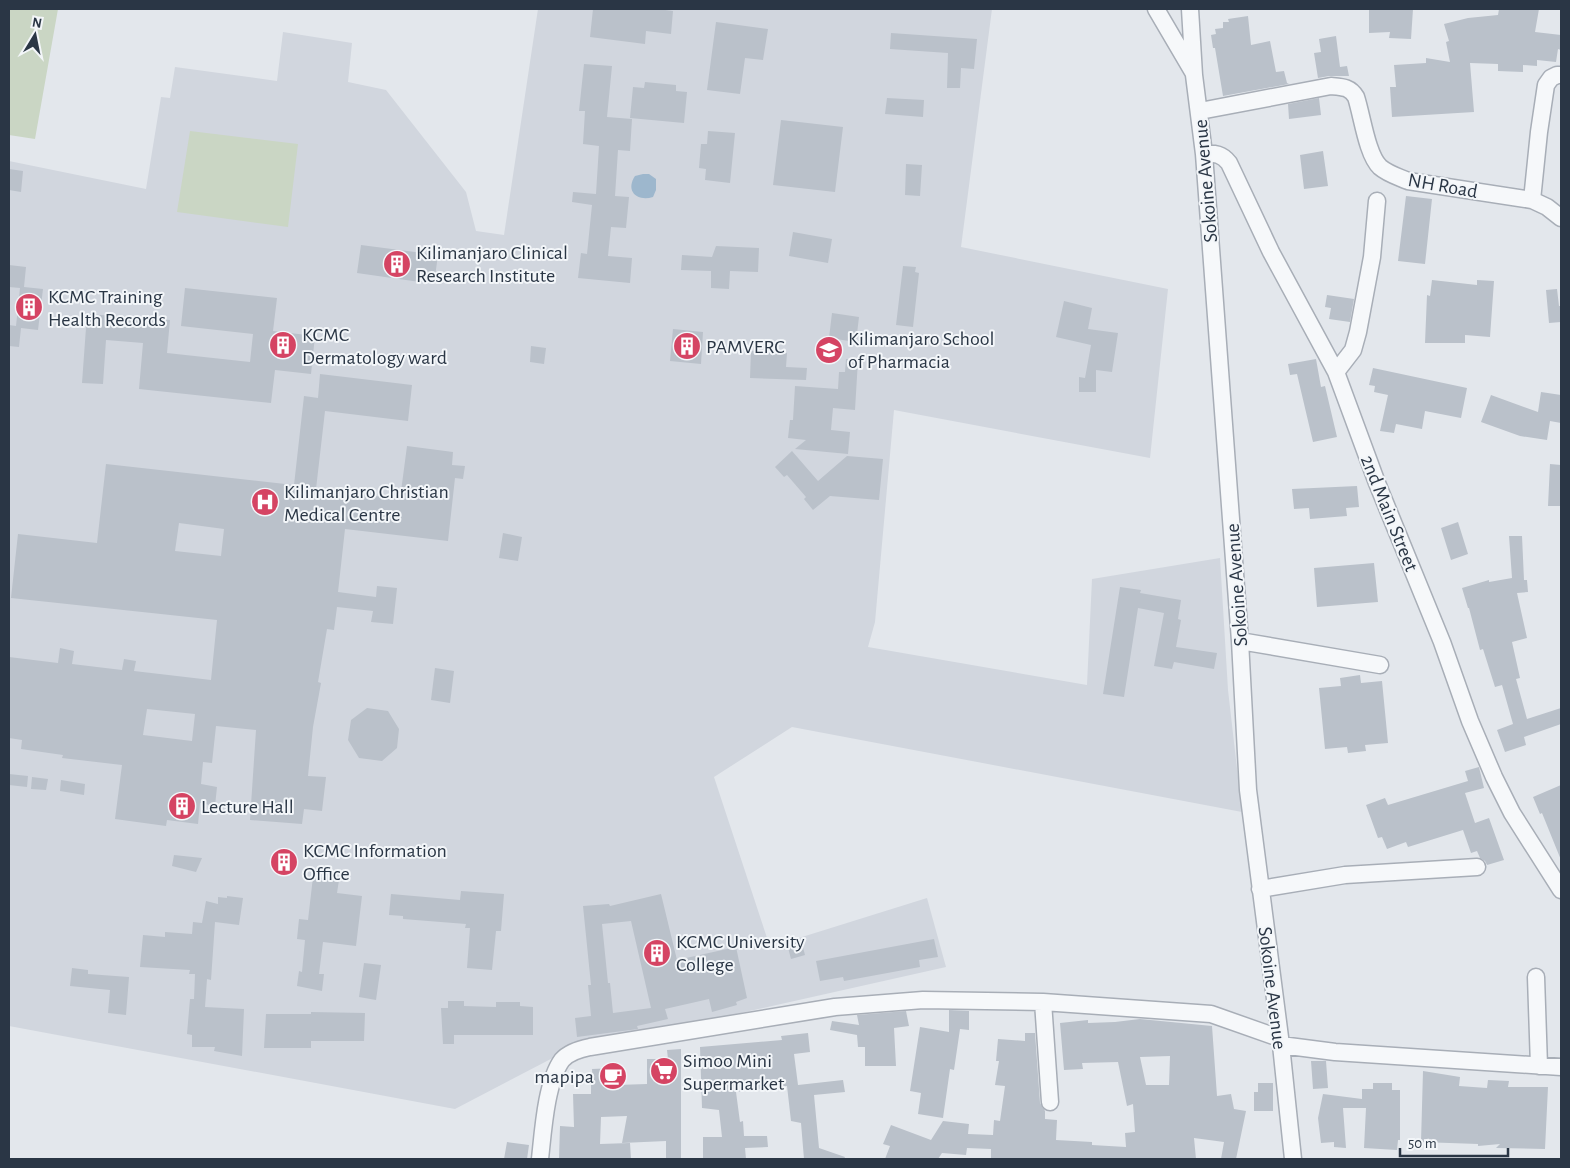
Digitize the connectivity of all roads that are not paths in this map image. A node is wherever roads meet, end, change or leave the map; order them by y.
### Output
1 (1156, 9) edge
2 (1190, 9) edge
3 (1194, 75) junction
4 (1561, 75) edge
5 (1200, 112) junction
6 (1204, 154) junction
7 (1532, 200) junction
8 (1377, 201) dead end
9 (1561, 218) edge
10 (1336, 372) junction
11 (1240, 641) junction
12 (1380, 664) dead end
13 (1477, 866) dead end
14 (1260, 889) junction
15 (1561, 890) edge
16 (1536, 977) dead end
17 (1042, 1002) junction
18 (1280, 1042) junction
19 (1539, 1066) junction
20 (1561, 1067) edge
21 (1050, 1102) dead end
22 (540, 1159) edge
23 (1293, 1159) edge

1 - 3 street
2 - 3 street, Sokoine Avenue
3 - 5 street, Sokoine Avenue
4 - 7 street
5 - 6 street, Sokoine Avenue
5 - 7 street, NH Road
6 - 10 street, 2nd Main Street
6 - 11 street, Sokoine Avenue
7 - 9 street, NH Road
8 - 10 street
10 - 15 street, 2nd Main Street
11 - 12 street
11 - 14 street, Sokoine Avenue
13 - 14 street
14 - 18 street, Sokoine Avenue
16 - 19 street
17 - 18 street
17 - 21 street
17 - 22 street
18 - 19 street
18 - 23 street, Sokoine Avenue
19 - 20 street

